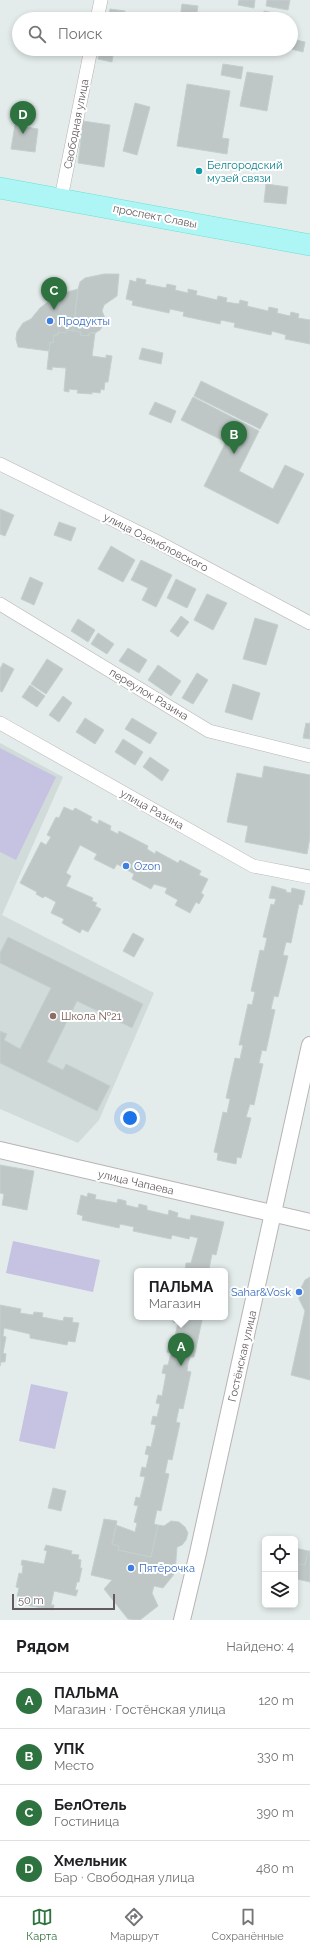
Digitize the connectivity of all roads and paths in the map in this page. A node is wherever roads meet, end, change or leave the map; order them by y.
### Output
1 (101, 0) edge
2 (98, 12) edge
3 (90, 56) edge
4 (0, 188) edge
5 (61, 198) junction
6 (310, 245) edge
7 (0, 464) edge
8 (0, 604) edge
9 (310, 623) edge
10 (0, 723) edge
11 (310, 756) edge
12 (310, 877) edge
13 (310, 1045) edge
14 (0, 1150) edge
15 (272, 1213) junction
16 (310, 1222) edge
17 (182, 1620) edge

1 - 2 street
3 - 5 street, Свободная улица
4 - 5 main road, проспект Славы
5 - 6 main road, проспект Славы
7 - 9 street, улица Озембловского
8 - 11 street, переулок Разина
10 - 12 street, улица Разина
13 - 15 street, Гостёнская улица
14 - 15 street, улица Чапаева
15 - 16 street, улица Чапаева
15 - 17 street, Гостёнская улица

